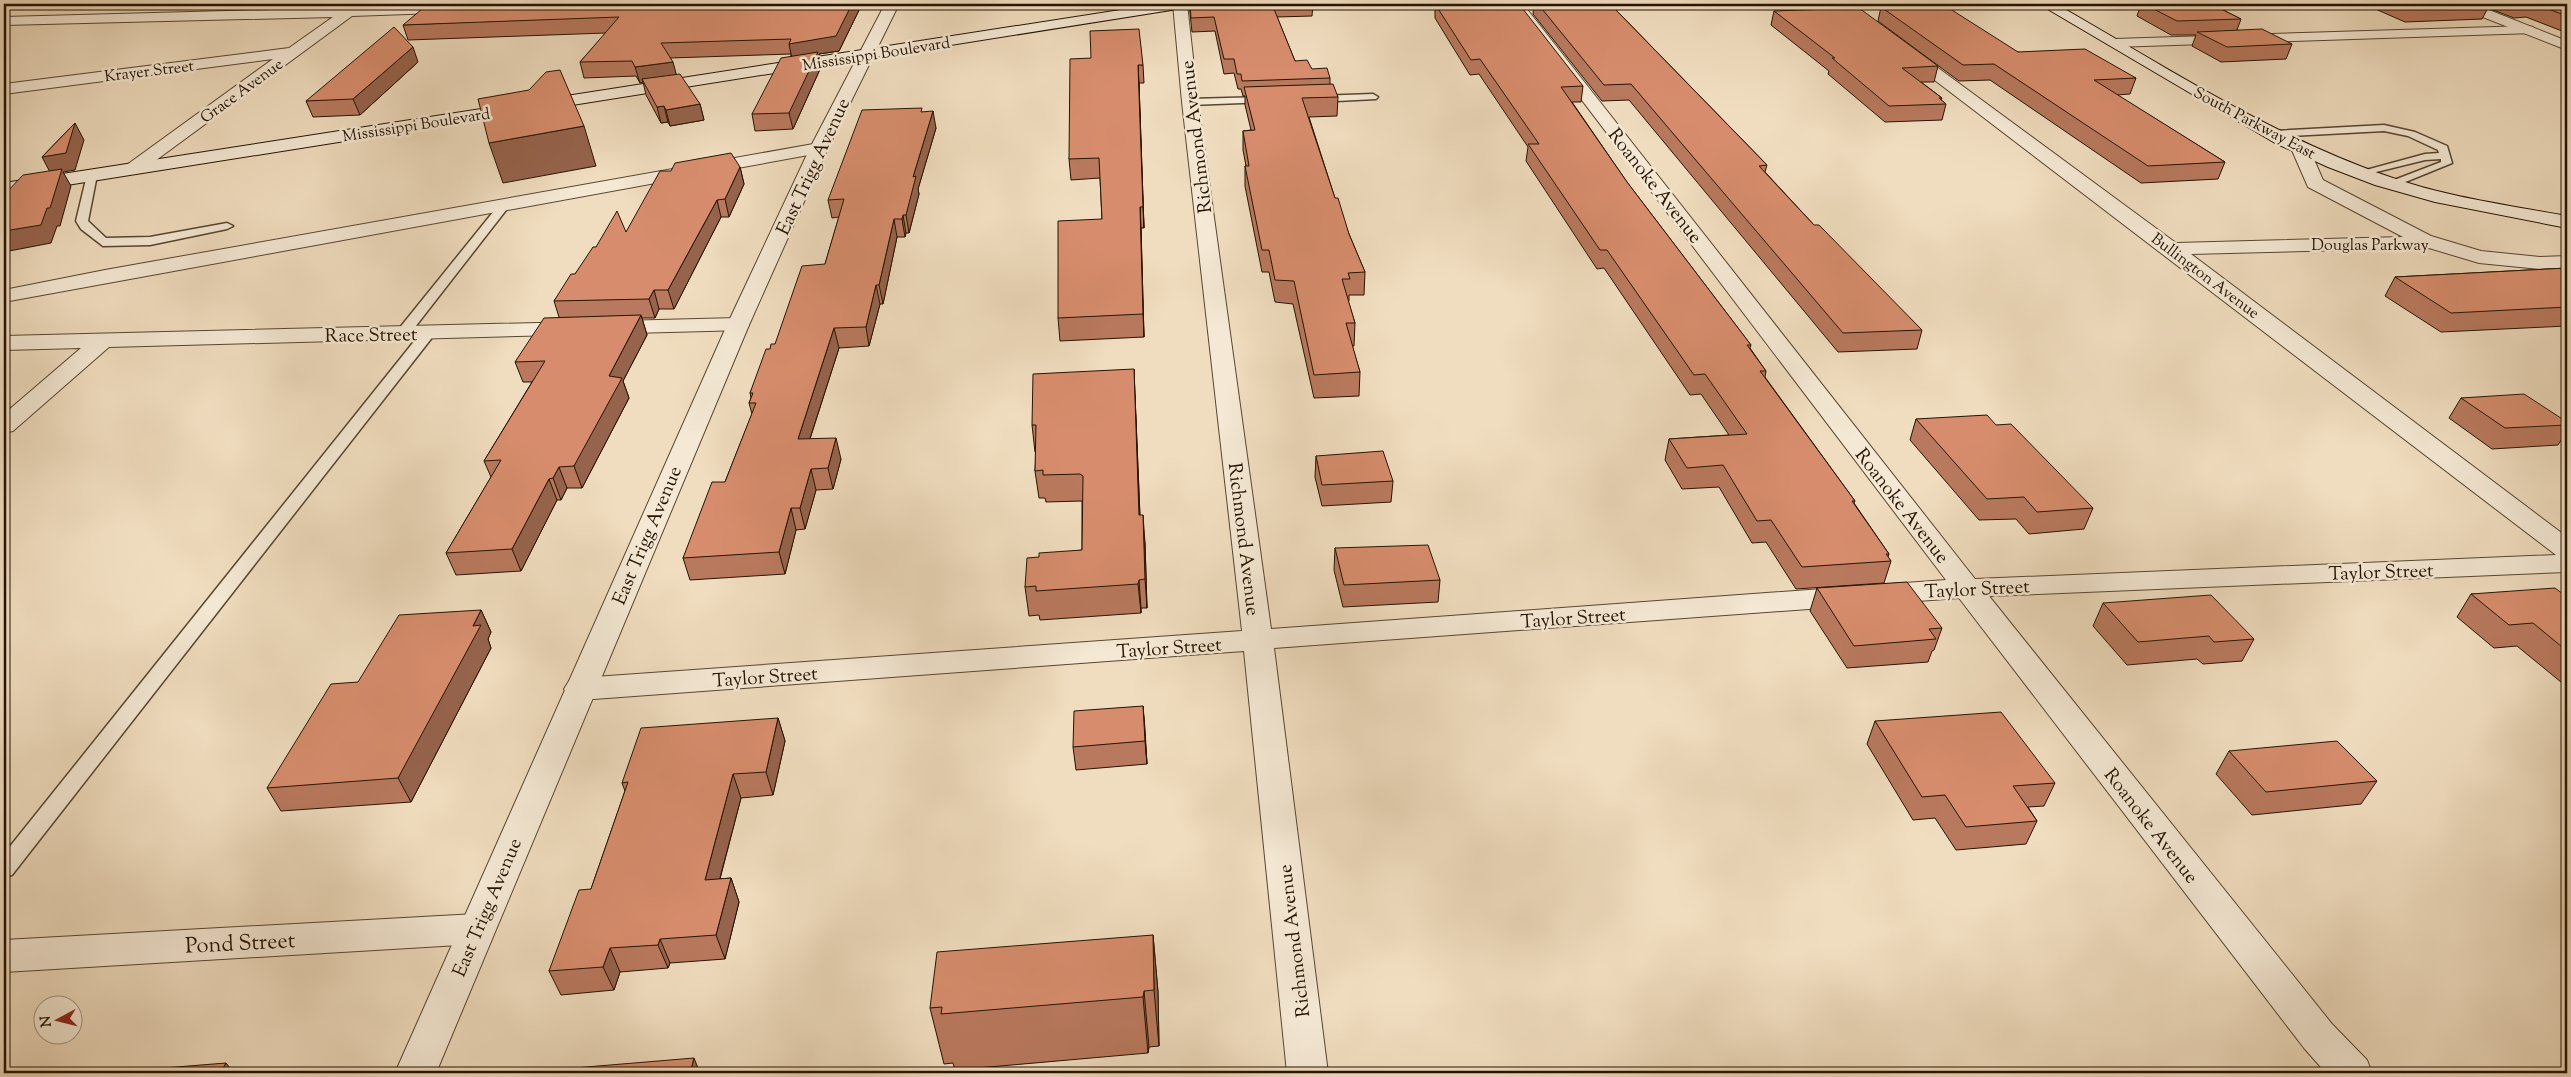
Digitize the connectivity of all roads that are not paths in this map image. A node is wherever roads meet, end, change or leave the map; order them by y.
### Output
1 (892, 4) edge
2 (1180, 4) edge
3 (1184, 4) edge
4 (1516, 4) edge
5 (1842, 4) edge
6 (2046, 4) edge
7 (2462, 4) edge
8 (474, 9) edge
9 (348, 12) junction
10 (4, 21) edge
11 (2528, 30) junction
12 (2114, 43) junction
13 (2567, 46) edge
14 (294, 52) junction
15 (866, 55) junction
16 (4, 89) edge
17 (1372, 97) dead end
18 (1278, 99) edge
19 (1308, 99) edge
20 (1190, 102) junction
21 (2272, 134) junction
22 (819, 148) junction
23 (2300, 148) junction
24 (2444, 156) junction
25 (134, 168) junction
26 (2360, 173) junction
27 (92, 175) junction
28 (2393, 184) junction
29 (4, 189) edge
30 (506, 204) junction
31 (2567, 222) edge
32 (227, 226) dead end
33 (2430, 242) junction
34 (2171, 249) junction
35 (2567, 262) edge
36 (4, 296) edge
37 (738, 325) junction
38 (429, 332) junction
39 (403, 333) junction
40 (104, 340) junction
41 (4, 343) edge
42 (4, 426) edge
43 (2567, 550) edge
44 (2567, 563) edge
45 (1967, 588) junction
46 (1258, 641) junction
47 (580, 689) junction
48 (4, 869) edge
49 (476, 929) junction
50 (4, 956) edge
51 (415, 1073) edge
52 (1308, 1073) edge
53 (2352, 1073) edge

1 - 15 street, East Trigg Avenue
2 - 3 street, Mississippi Boulevard
2 - 15 street, Mississippi Boulevard
2 - 20 street, Richmond Avenue
4 - 45 street, Roanoke Avenue
5 - 34 street, Bullington Avenue
6 - 12 street, South Parkway East
7 - 11 street
8 - 9 street
9 - 10 street
9 - 14 street, Grace Avenue
11 - 12 street
11 - 13 street
12 - 21 street, South Parkway East
14 - 16 street, Krayer Street
14 - 25 street, Grace Avenue
15 - 22 street, East Trigg Avenue
15 - 25 street, Mississippi Boulevard
17 - 19 lane
18 - 20 lane
20 - 46 street, Richmond Avenue
21 - 23 street, South Parkway East
21 - 24 lane
22 - 30 street
22 - 37 street, East Trigg Avenue
23 - 26 street, South Parkway East
23 - 33 street
24 - 26 lane
24 - 28 lane
25 - 27 street, Mississippi Boulevard
26 - 28 street, South Parkway East
27 - 29 street, Mississippi Boulevard
27 - 32 lane
28 - 31 street, South Parkway East
30 - 36 street
30 - 39 lane
33 - 34 street, Douglas Parkway
33 - 35 street, Douglas Parkway
34 - 43 street, Bullington Avenue
37 - 38 street, Race Street
37 - 47 street, East Trigg Avenue
38 - 39 street, Race Street
38 - 48 lane
39 - 40 street, Race Street
40 - 41 street, Race Street
40 - 42 street
44 - 45 street, Taylor Street
45 - 46 street, Taylor Street
45 - 53 street, Roanoke Avenue
46 - 47 street, Taylor Street
46 - 52 street, Richmond Avenue
47 - 49 street, East Trigg Avenue
49 - 50 street, Pond Street
49 - 51 street, East Trigg Avenue

